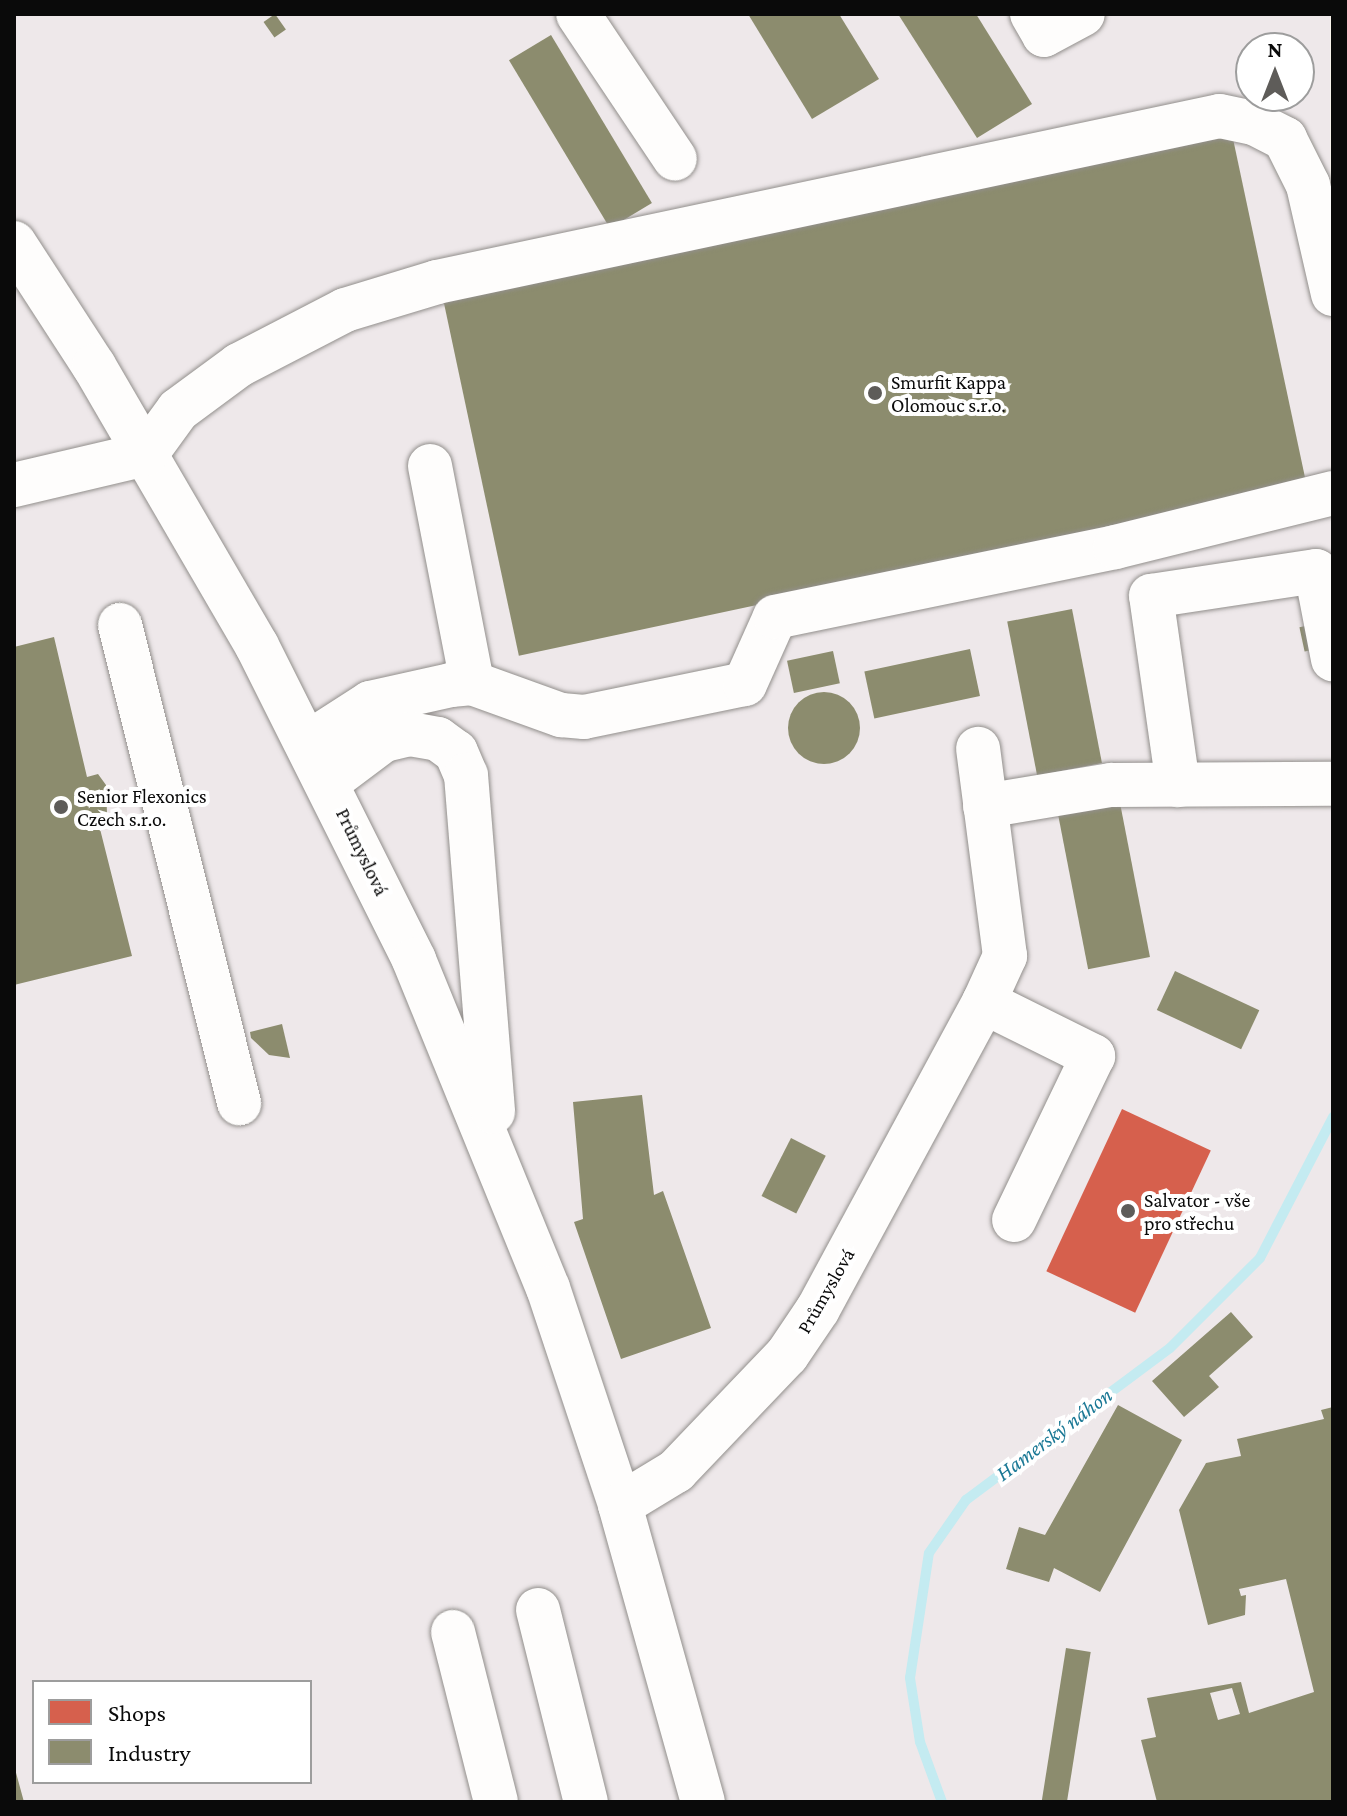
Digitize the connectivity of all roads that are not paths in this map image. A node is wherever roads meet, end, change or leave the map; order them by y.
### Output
1 (578, 14) edge
2 (1032, 14) edge
3 (1083, 14) edge
4 (675, 159) dead end
5 (14, 243) edge
6 (1333, 294) edge
7 (146, 454) junction
8 (430, 466) dead end
9 (14, 485) edge
10 (1333, 493) edge
11 (120, 625) dead end
12 (1333, 659) edge
13 (472, 683) junction
14 (308, 743) junction
15 (978, 749) dead end
16 (328, 782) junction
17 (1333, 784) edge
18 (1178, 785) junction
19 (985, 806) junction
20 (984, 1002) junction
21 (239, 1103) dead end
22 (496, 1151) junction
23 (1014, 1220) dead end
24 (620, 1505) junction
25 (538, 1610) dead end
26 (453, 1632) dead end
27 (496, 1802) edge
28 (586, 1802) edge
29 (703, 1802) edge

1 - 4 street
2 - 3 street
5 - 7 street, Průmyslová
6 - 7 street
7 - 9 street
7 - 14 street, Průmyslová
8 - 13 street
10 - 13 street
11 - 21 street
12 - 18 street
13 - 14 street
14 - 16 street, Průmyslová
15 - 19 street, Průmyslová
16 - 22 street, Průmyslová
16 - 22 street
17 - 18 street
18 - 19 street
19 - 20 street, Průmyslová
20 - 23 street
20 - 24 street, Průmyslová
22 - 24 street, Průmyslová
24 - 29 street, Průmyslová
25 - 28 street
26 - 27 street

